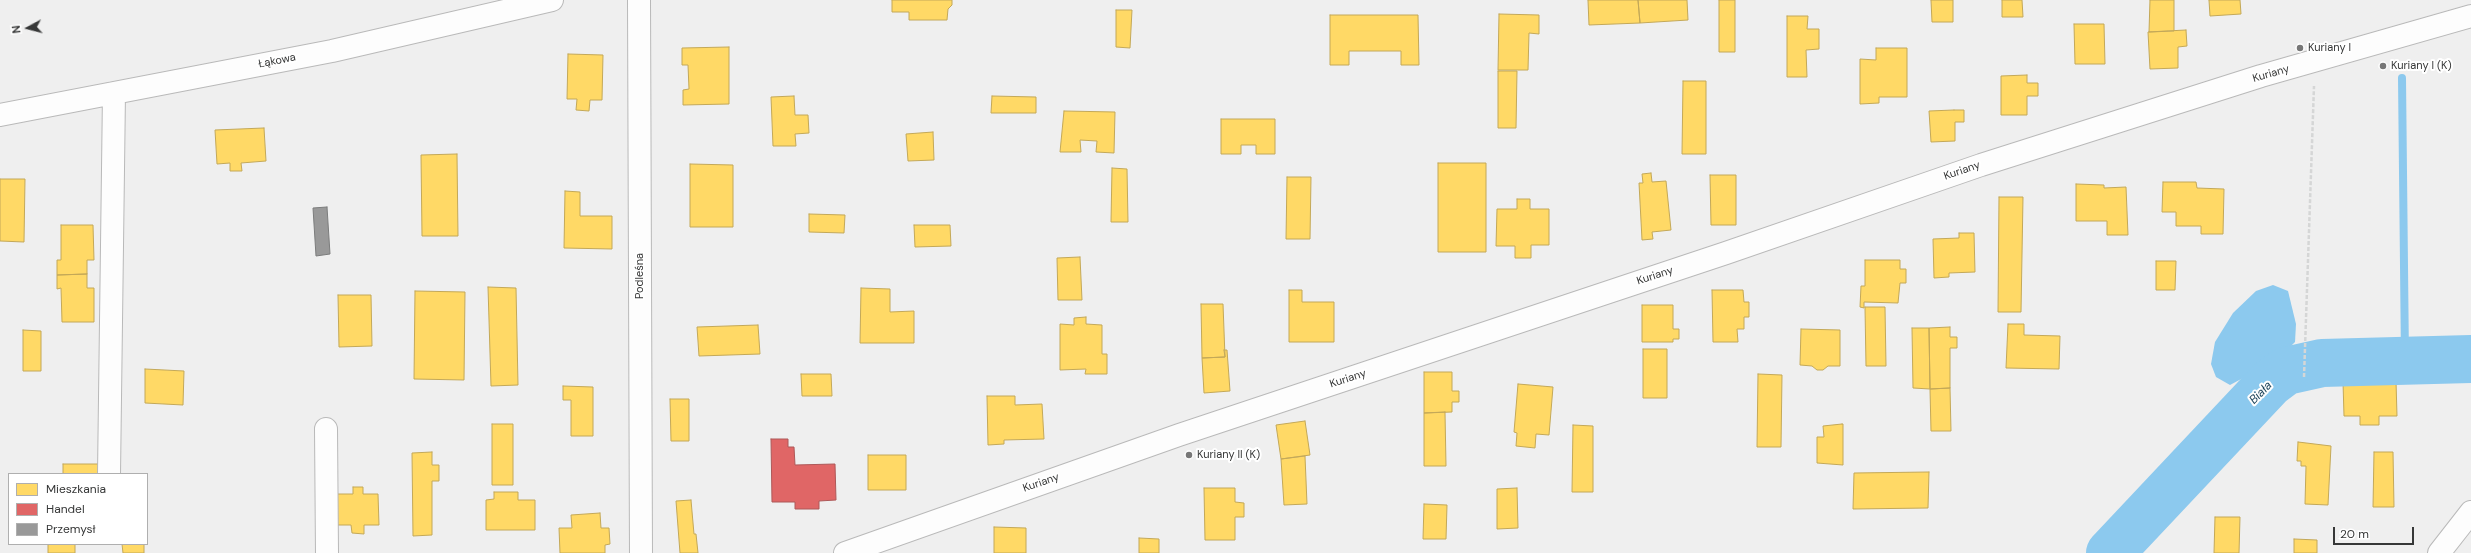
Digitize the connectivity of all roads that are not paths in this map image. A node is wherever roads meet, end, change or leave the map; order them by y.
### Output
1 (552, 0) edge
2 (639, 0) edge
3 (2471, 16) edge
4 (114, 93) junction
5 (0, 115) edge
6 (326, 429) dead end
7 (109, 473) edge
8 (2471, 512) edge
9 (327, 553) edge
10 (642, 553) edge
11 (845, 553) edge
12 (2439, 553) edge

1 - 4 main road, Łąkowa
2 - 10 main road, Podleśna
3 - 11 main road, Kuriany
4 - 5 main road, Łąkowa
4 - 7 main road
6 - 9 main road
8 - 12 main road

